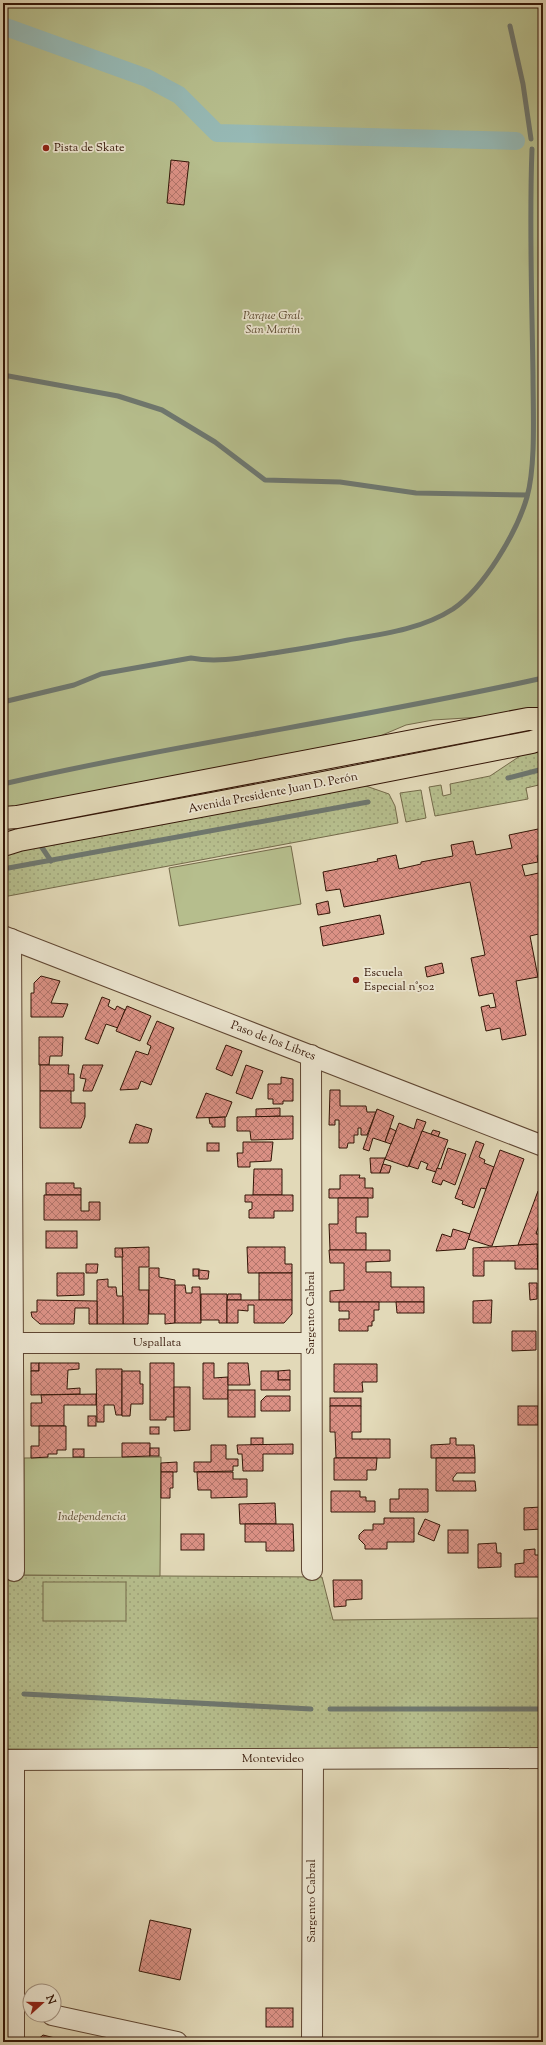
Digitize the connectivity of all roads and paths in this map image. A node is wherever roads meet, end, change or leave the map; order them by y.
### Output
1 (543, 719) edge
2 (543, 738) edge
3 (3, 818) edge
4 (3, 845) edge
5 (7, 937) edge
6 (311, 1056) junction
7 (543, 1146) edge
8 (8, 1343) edge
9 (311, 1343) junction
10 (312, 1570) dead end
11 (14, 1571) dead end
12 (543, 1758) edge
13 (313, 1759) junction
14 (8, 1760) edge
15 (16, 2007) edge
16 (62, 2017) edge
17 (14, 2042) edge
18 (177, 2042) edge
19 (312, 2042) edge

1 - 3 main road, Avenida Presidente Juan D. Perón
2 - 4 main road, Avenida Presidente Juan D. Perón
5 - 6 street, Paso de los Libres
5 - 8 street
6 - 7 street, Paso de los Libres
6 - 9 street, Sargento Cabral
8 - 9 street, Uspallata
8 - 11 street
9 - 10 street, Sargento Cabral
12 - 13 street, Montevideo
13 - 14 street, Montevideo
13 - 19 street, Sargento Cabral
14 - 15 street
15 - 17 street
16 - 18 street

